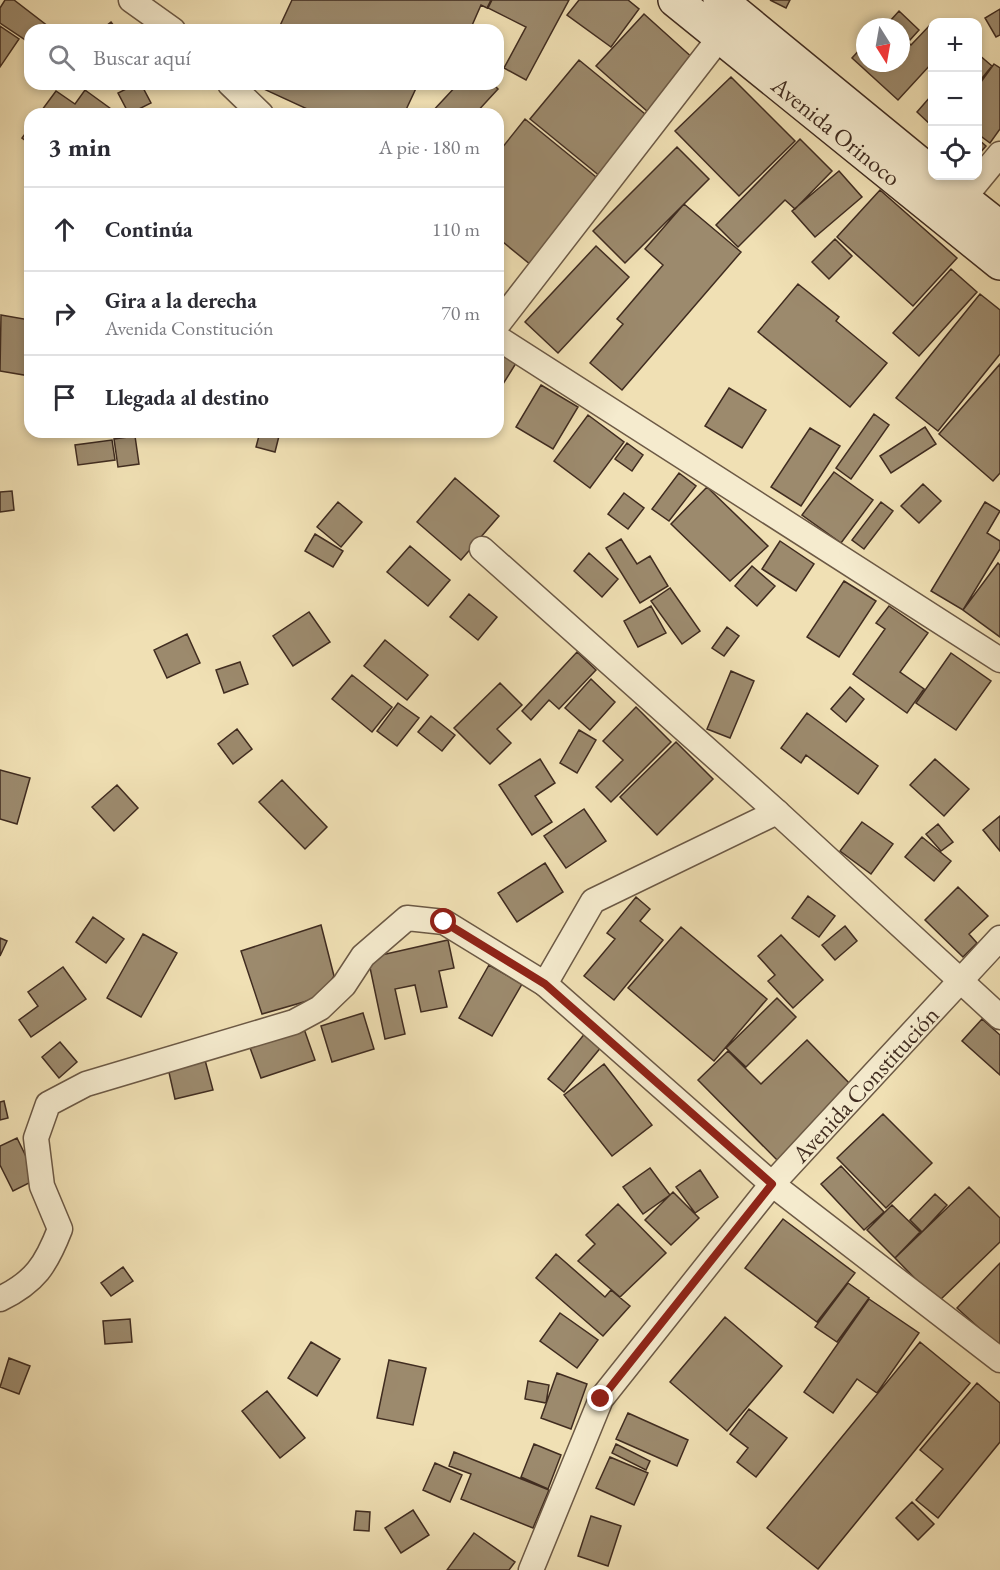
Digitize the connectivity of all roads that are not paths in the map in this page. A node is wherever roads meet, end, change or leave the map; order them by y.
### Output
1 (131, 0) edge
2 (675, 0) edge
3 (729, 12) edge
4 (165, 24) edge
5 (236, 90) edge
6 (255, 108) edge
7 (1000, 154) edge
8 (928, 170) edge
9 (937, 180) edge
10 (954, 209) junction
11 (1000, 228) edge
12 (1000, 263) edge
13 (504, 316) edge
14 (504, 342) edge
15 (482, 549) dead end
16 (1000, 660) edge
17 (777, 812) junction
18 (1000, 938) edge
19 (959, 982) junction
20 (545, 984) junction
21 (1000, 1017) edge
22 (772, 1184) junction
23 (0, 1299) edge
24 (1000, 1360) edge
25 (531, 1570) edge

1 - 4 street
2 - 3 main road, Avenida Orinoco
3 - 8 main road, Avenida Orinoco
3 - 10 main road, Avenida Orinoco
3 - 13 street
5 - 6 street
7 - 10 street
9 - 10 main road, Avenida Orinoco
10 - 11 main road, Avenida Orinoco
10 - 12 main road, Avenida Orinoco
14 - 16 street
15 - 17 street
17 - 19 street
17 - 20 street
18 - 19 street, Avenida Constitución
19 - 21 street
19 - 22 street, Avenida Constitución
20 - 22 street
20 - 23 street
22 - 24 street
22 - 25 street, Avenida Constitución

